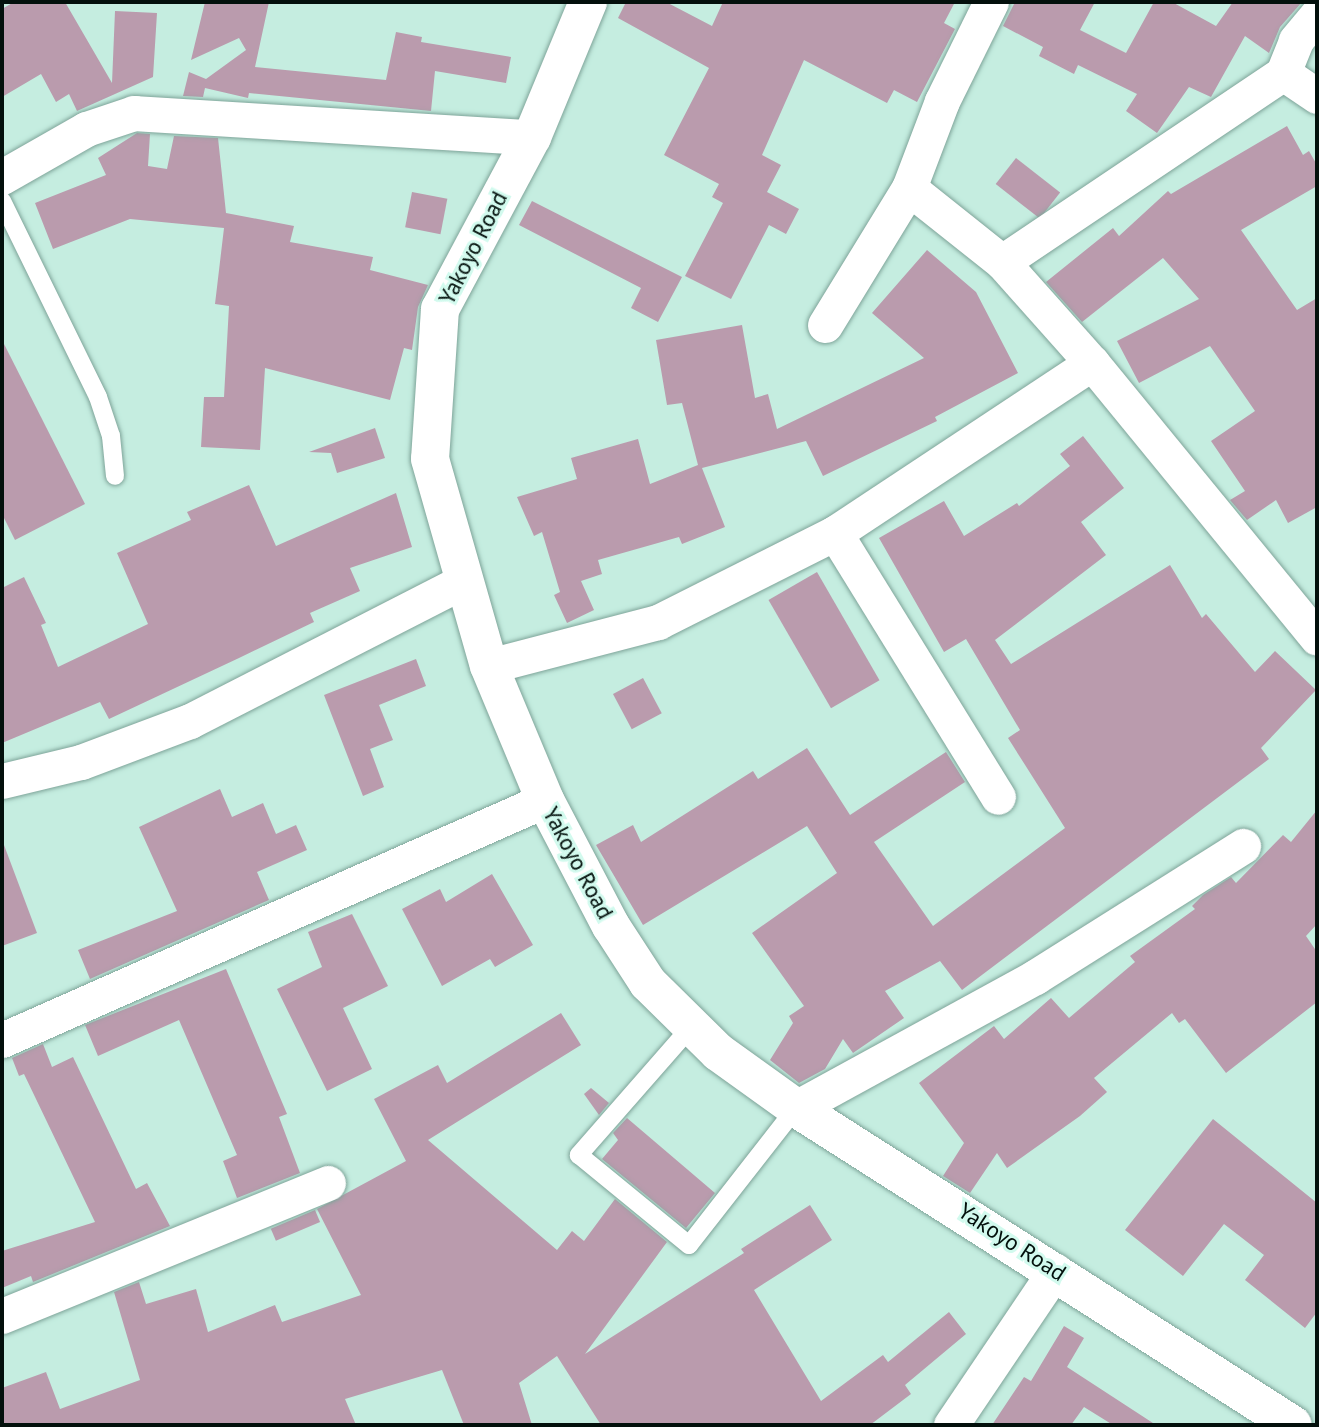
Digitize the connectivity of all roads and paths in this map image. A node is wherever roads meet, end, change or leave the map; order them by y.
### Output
1 (588, 2) edge
2 (991, 2) edge
3 (1317, 15) edge
4 (1283, 73) junction
5 (1317, 96) edge
6 (532, 137) junction
7 (2, 177) edge
8 (909, 188) junction
9 (2, 201) edge
10 (1002, 262) junction
11 (825, 325) dead end
12 (1092, 363) junction
13 (115, 476) dead end
14 (835, 533) junction
15 (464, 581) junction
16 (1317, 638) edge
17 (489, 666) junction
18 (2, 781) edge
19 (998, 797) dead end
20 (545, 800) junction
21 (1243, 846) dead end
22 (690, 1028) junction
23 (2, 1040) edge
24 (796, 1108) junction
25 (328, 1182) dead end
26 (1055, 1270) junction
27 (2, 1316) edge
28 (951, 1425) edge
29 (1293, 1425) edge

1 - 6 main road, Yakoyo Road
2 - 8 street
3 - 4 street
4 - 5 street
4 - 10 street
6 - 7 street
6 - 15 main road, Yakoyo Road
8 - 10 street
8 - 11 street
9 - 13 lane
10 - 12 street
12 - 14 street
12 - 16 street
14 - 17 street
14 - 19 street
15 - 17 main road, Yakoyo Road
15 - 18 street
17 - 20 main road, Yakoyo Road
20 - 22 main road, Yakoyo Road
20 - 23 street
21 - 24 street
22 - 24 main road, Yakoyo Road
22 - 24 lane
24 - 26 main road, Yakoyo Road
25 - 27 street
26 - 28 street
26 - 29 main road, Yakoyo Road

